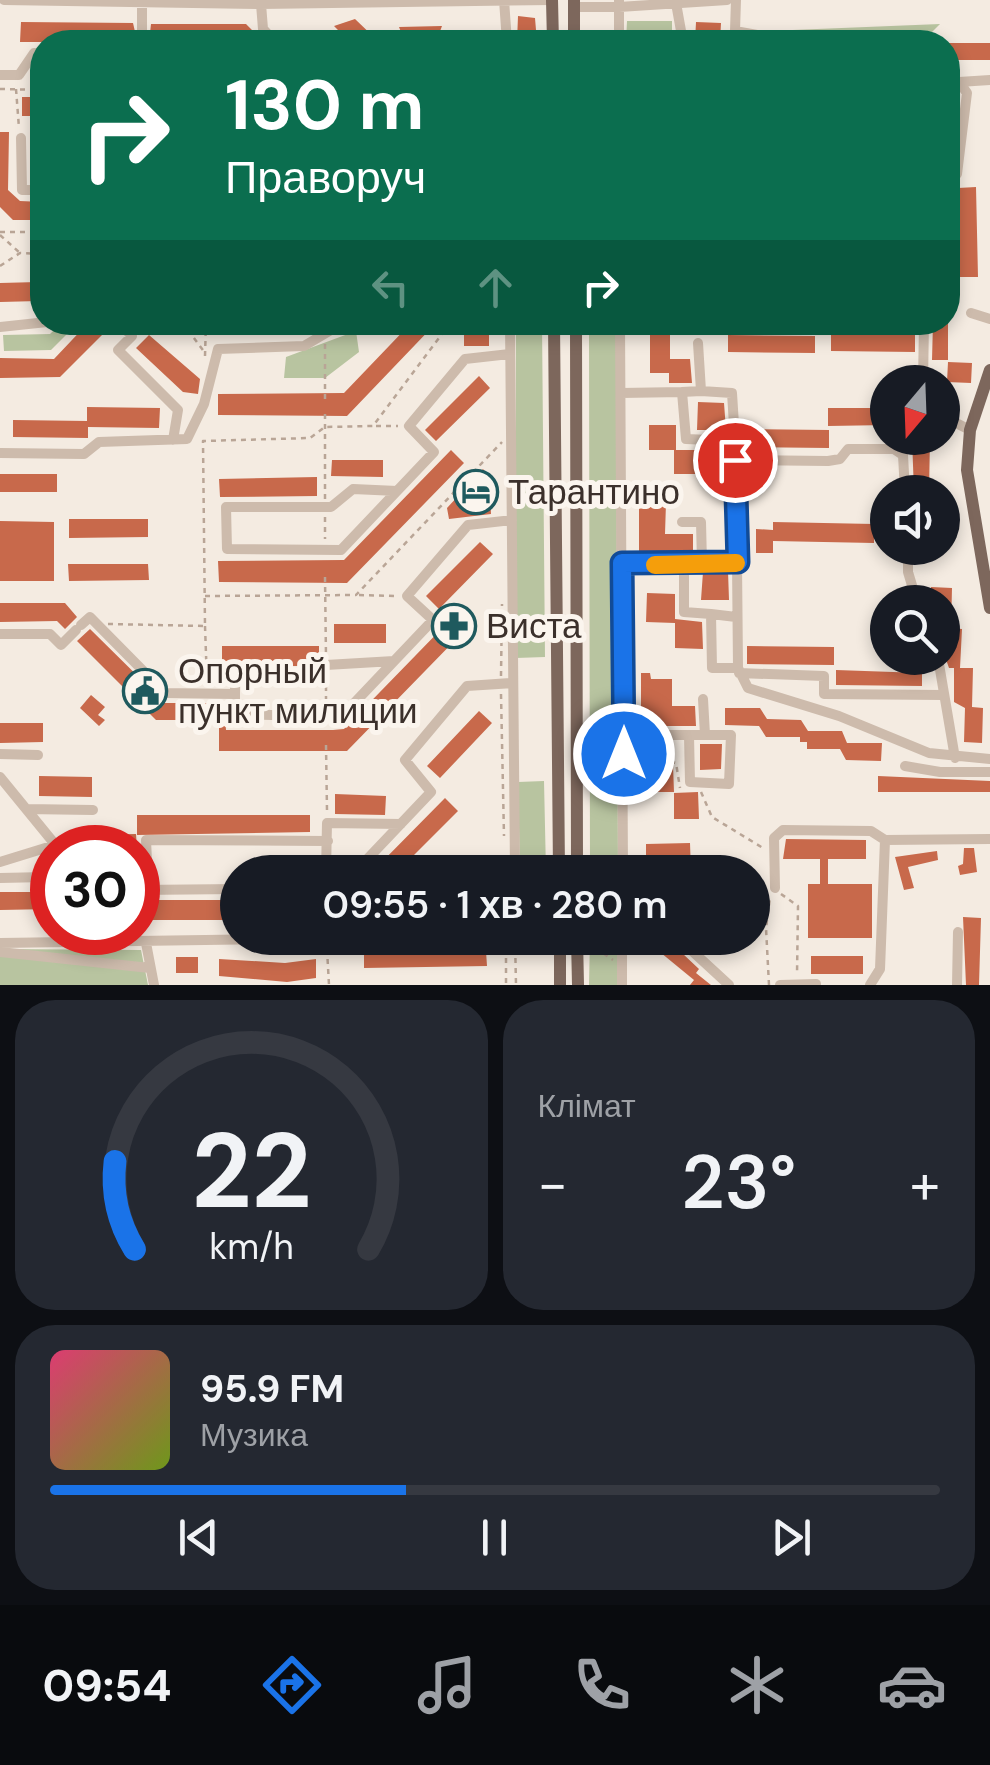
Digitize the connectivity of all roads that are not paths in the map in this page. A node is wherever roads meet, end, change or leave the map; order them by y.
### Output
1 (504, 0) edge
2 (552, 0) edge
3 (727, 0) edge
4 (736, 0) edge
5 (11, 1) edge
6 (405, 1) edge
7 (142, 2) edge
8 (676, 3) junction
9 (261, 4) junction
10 (574, 4) edge
11 (619, 4) edge
12 (142, 30) edge
13 (263, 30) edge
14 (505, 30) edge
15 (553, 30) edge
16 (574, 30) edge
17 (619, 30) edge
18 (681, 30) edge
19 (735, 30) edge
20 (30, 59) edge
21 (0, 74) edge
22 (990, 80) edge
23 (960, 82) edge
24 (960, 88) edge
25 (21, 138) dead end
26 (960, 161) edge
27 (30, 190) edge
28 (970, 312) dead end
29 (990, 320) edge
30 (30, 324) edge
31 (0, 327) edge
32 (131, 335) edge
33 (324, 335) edge
34 (510, 335) edge
35 (554, 335) edge
36 (576, 335) edge
37 (620, 335) edge
38 (924, 335) edge
39 (698, 343) dead end
40 (510, 354) junction
41 (923, 365) edge
42 (990, 370) edge
43 (682, 392) junction
44 (701, 392) junction
45 (620, 393) junction
46 (204, 404) junction
47 (178, 410) junction
48 (960, 425) edge
49 (970, 430) junction
50 (173, 440) junction
51 (735, 441) junction
52 (0, 453) edge
53 (735, 460) junction
54 (904, 475) edge
55 (397, 491) junction
56 (512, 520) junction
57 (682, 522) dead end
58 (738, 562) junction
59 (622, 563) junction
60 (702, 563) junction
61 (684, 566) junction
62 (990, 608) edge
63 (710, 614) junction
64 (736, 617) junction
65 (0, 634) edge
66 (712, 645) junction
67 (738, 646) junction
68 (394, 661) junction
69 (738, 670) junction
70 (940, 675) edge
71 (512, 683) junction
72 (235, 694) junction
73 (943, 695) junction
74 (703, 699) dead end
75 (624, 735) junction
76 (689, 735) junction
77 (705, 735) junction
78 (0, 754) edge
79 (38, 755) dead end
80 (955, 758) junction
81 (990, 759) edge
82 (905, 766) dead end
83 (990, 772) edge
84 (0, 777) edge
85 (26, 809) junction
86 (93, 810) dead end
87 (401, 824) junction
88 (39, 825) edge
89 (990, 839) edge
90 (160, 840) edge
91 (885, 840) junction
92 (328, 841) junction
93 (30, 853) edge
94 (327, 855) edge
95 (371, 855) edge
96 (515, 855) edge
97 (559, 855) edge
98 (577, 855) edge
99 (624, 855) edge
100 (0, 862) edge
101 (0, 878) edge
102 (30, 878) edge
103 (775, 888) dead end
104 (160, 890) edge
105 (220, 890) edge
106 (958, 932) dead end
107 (30, 941) edge
108 (220, 941) edge
109 (0, 943) edge
110 (160, 943) edge
111 (0, 952) edge
112 (148, 955) edge
113 (560, 955) edge
114 (580, 955) edge
115 (622, 955) edge
116 (696, 955) edge
117 (150, 968) junction
118 (782, 984) edge
119 (816, 984) edge
120 (154, 985) edge
121 (560, 985) edge
122 (578, 985) edge
123 (622, 985) edge
124 (728, 985) edge
125 (870, 985) edge
126 (958, 985) edge

1 - 2 street
1 - 6 street
1 - 14 street
2 - 15 main road
3 - 8 street
4 - 19 street
5 - 7 street
6 - 9 street
7 - 9 street
7 - 12 street
8 - 11 street
8 - 18 street
9 - 13 street
10 - 11 street
10 - 16 main road
11 - 17 street
20 - 21 street
22 - 23 street
24 - 26 street
25 - 27 street
28 - 29 street
30 - 31 street
32 - 47 street
33 - 46 street
34 - 40 street
35 - 97 main road
36 - 98 main road
37 - 45 street
38 - 41 street
39 - 44 street
40 - 55 street
40 - 56 street
42 - 49 main road
43 - 44 street
43 - 45 street
43 - 51 street
44 - 51 street
45 - 59 street
46 - 47 street
46 - 50 street
47 - 50 street
48 - 49 street
49 - 62 main road
50 - 52 street
51 - 53 street
53 - 54 street
53 - 58 street
55 - 55 street
56 - 68 street
56 - 71 street
57 - 60 street
58 - 60 street
58 - 64 street
59 - 61 street
59 - 75 street
60 - 61 street
61 - 63 street
63 - 64 street
63 - 66 street
64 - 67 street
65 - 72 street
66 - 67 street
66 - 69 street
67 - 69 street
68 - 72 street
68 - 72 street
69 - 73 street
69 - 80 street
70 - 73 street
71 - 87 street
71 - 96 street
73 - 80 street
74 - 77 street
75 - 76 street
75 - 99 street
76 - 77 street
76 - 77 street
78 - 79 street
80 - 81 street
82 - 83 street
84 - 85 street
85 - 86 street
85 - 88 street
87 - 92 street
87 - 95 street
89 - 91 street
90 - 92 street
91 - 103 street
91 - 125 street
92 - 94 street
93 - 100 street
101 - 102 street
104 - 105 street
106 - 126 street
107 - 109 street
108 - 110 street
111 - 117 street
112 - 117 street
113 - 121 main road
114 - 122 main road
115 - 123 street
116 - 124 street
117 - 120 street
118 - 119 street

